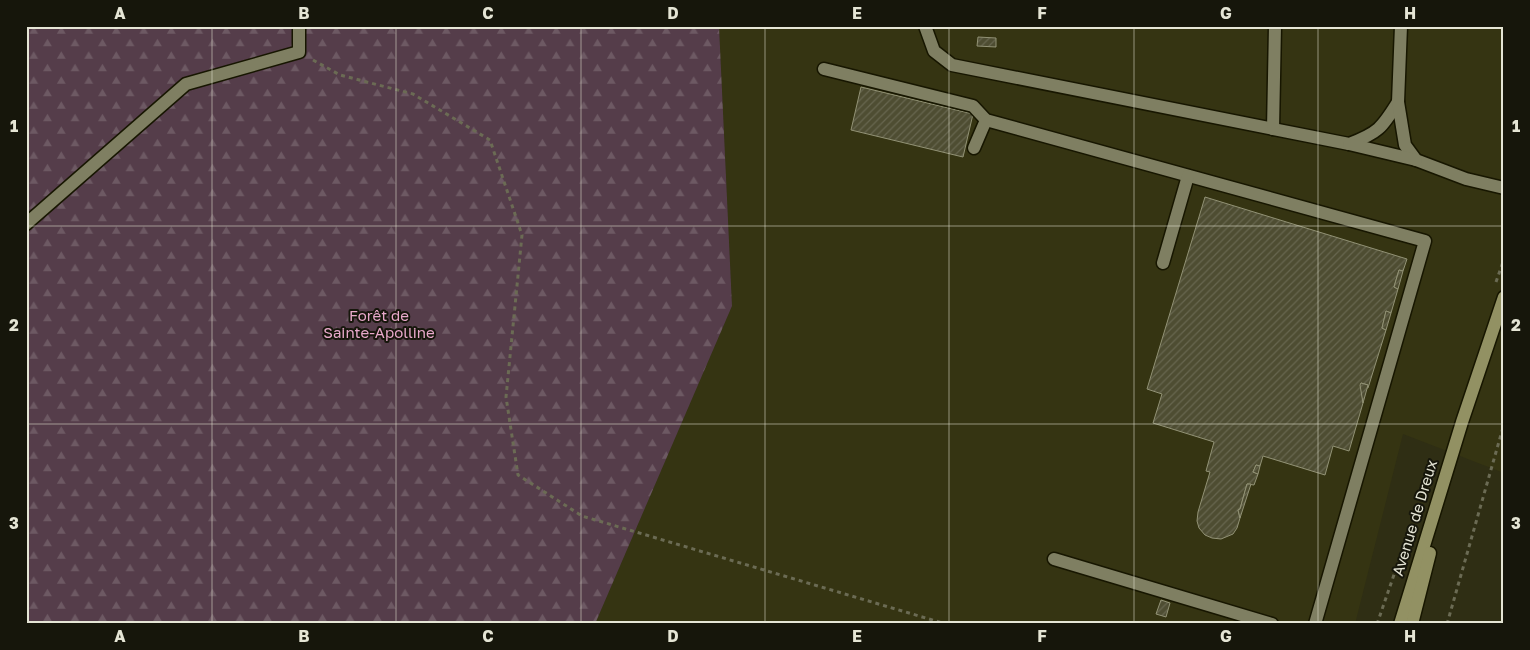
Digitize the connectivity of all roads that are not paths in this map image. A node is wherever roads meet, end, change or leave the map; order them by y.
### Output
1 (299, 26) edge
2 (925, 26) edge
3 (1275, 26) edge
4 (1402, 26) edge
5 (824, 69) dead end
6 (1398, 102) junction
7 (986, 120) junction
8 (1272, 129) junction
9 (1349, 144) junction
10 (974, 148) dead end
11 (1416, 160) junction
12 (1188, 176) junction
13 (1504, 188) edge
14 (26, 224) edge
15 (1163, 263) dead end
16 (1504, 297) edge
17 (1462, 422) junction
18 (1054, 560) dead end
19 (1272, 624) edge
20 (1315, 624) edge
21 (1400, 624) edge
22 (1412, 624) edge

1 - 14 lane
2 - 8 lane
3 - 8 lane
4 - 6 lane
5 - 7 lane
6 - 9 lane
6 - 11 lane
7 - 10 lane
7 - 12 lane
8 - 9 lane
9 - 11 lane
11 - 13 lane
12 - 15 lane
12 - 20 lane
16 - 17 main road, Avenue de Dreux
17 - 21 main road, Avenue de Dreux
17 - 22 main road, Avenue de Dreux
18 - 19 lane

